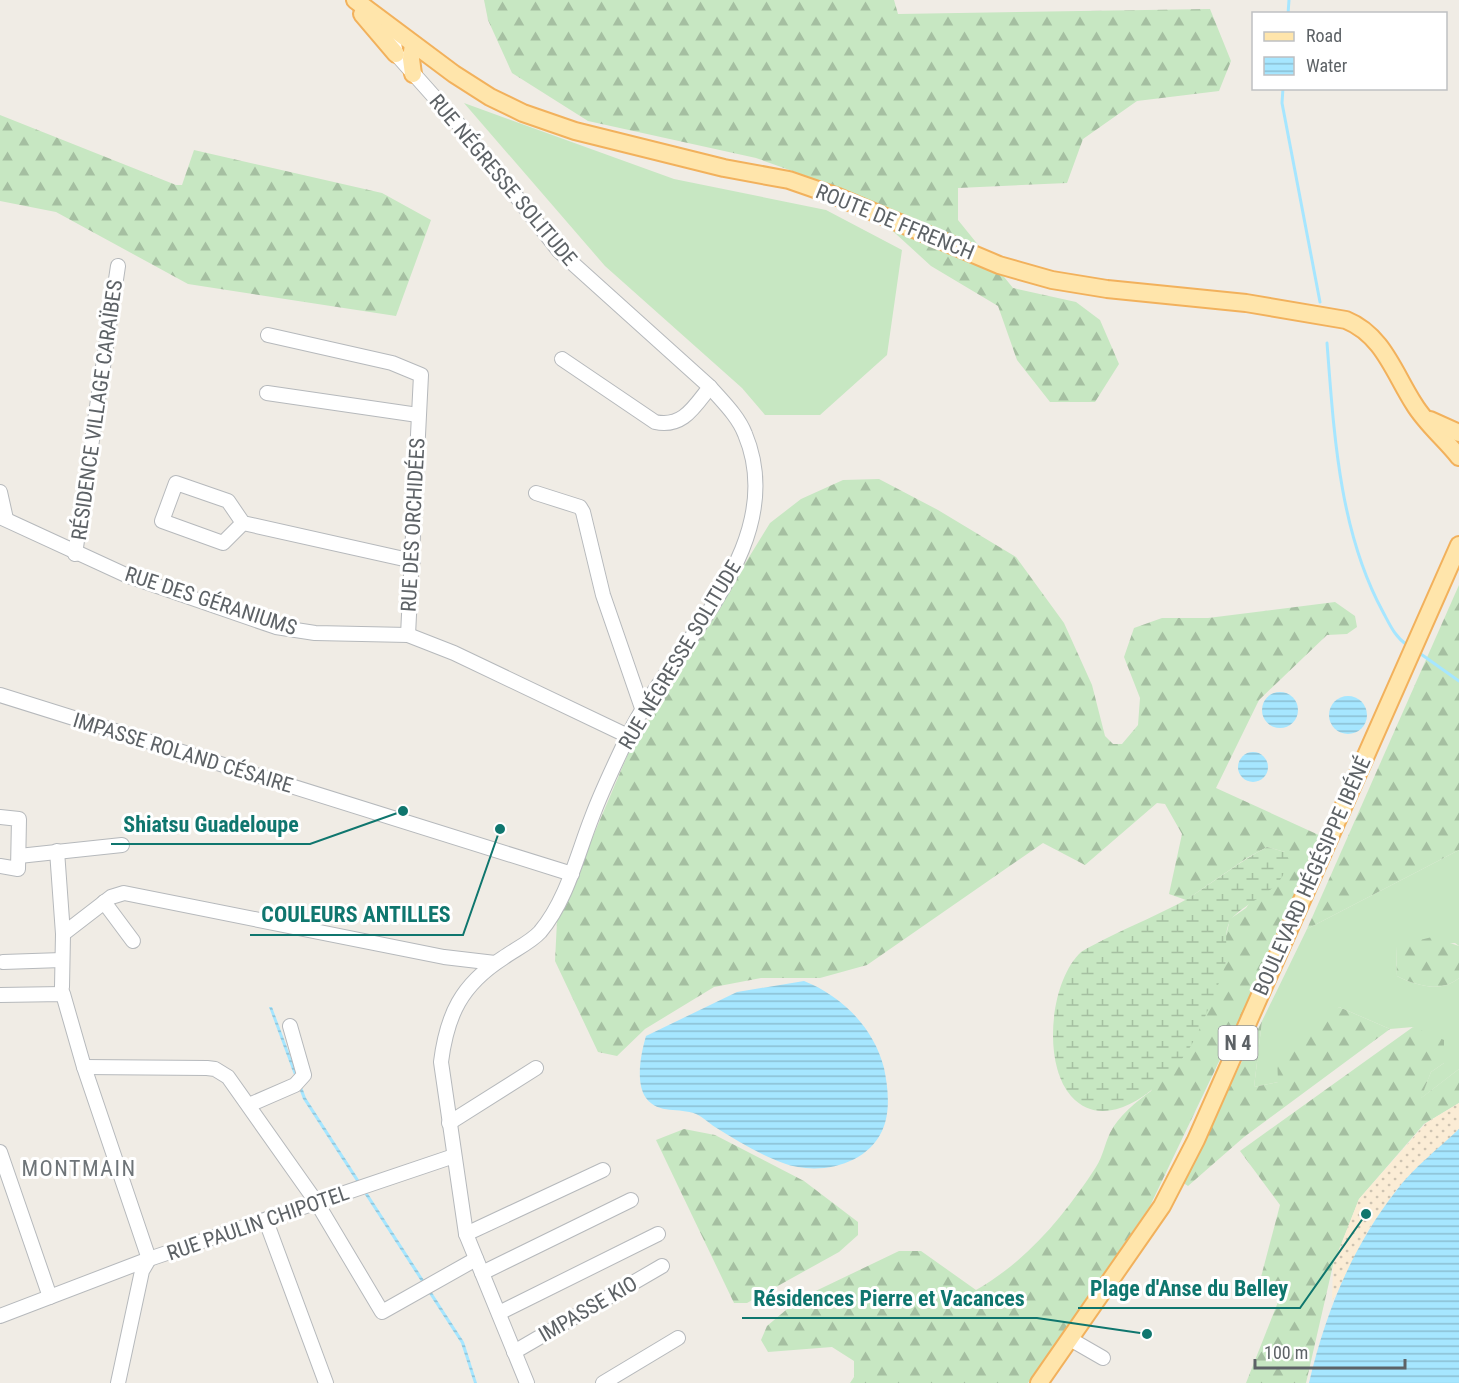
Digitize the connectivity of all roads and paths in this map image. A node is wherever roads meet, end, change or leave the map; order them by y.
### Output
1 (350, 0) edge
2 (355, 0) edge
3 (399, 33) junction
4 (413, 44) junction
5 (396, 54) junction
6 (413, 74) junction
7 (118, 266) dead end
8 (268, 335) dead end
9 (562, 359) dead end
10 (710, 387) junction
11 (267, 393) dead end
12 (418, 416) junction
13 (1424, 417) junction
14 (1459, 433) edge
15 (1459, 457) edge
16 (0, 492) edge
17 (536, 493) dead end
18 (3, 518) edge
19 (243, 523) junction
20 (1459, 545) edge
21 (75, 554) junction
22 (413, 561) junction
23 (408, 635) junction
24 (0, 695) edge
25 (643, 711) junction
26 (628, 736) junction
27 (0, 817) edge
28 (122, 845) dead end
29 (57, 851) junction
30 (19, 856) junction
31 (0, 866) edge
32 (572, 874) junction
33 (105, 902) junction
34 (63, 934) junction
35 (133, 941) dead end
36 (62, 960) junction
37 (3, 962) dead end
38 (495, 963) junction
39 (62, 987) dead end
40 (0, 995) edge
41 (290, 1026) dead end
42 (84, 1067) junction
43 (536, 1068) dead end
44 (249, 1105) junction
45 (449, 1123) junction
46 (0, 1152) edge
47 (454, 1156) junction
48 (603, 1170) dead end
49 (631, 1200) dead end
50 (317, 1203) junction
51 (266, 1221) junction
52 (466, 1234) junction
53 (658, 1234) dead end
54 (149, 1259) junction
55 (476, 1259) junction
56 (662, 1266) dead end
57 (482, 1273) junction
58 (50, 1297) junction
59 (499, 1313) junction
60 (0, 1316) edge
61 (678, 1338) dead end
62 (1070, 1339) junction
63 (514, 1352) junction
64 (1103, 1358) dead end
65 (118, 1383) edge
66 (326, 1383) edge
67 (527, 1383) edge
68 (603, 1383) edge
69 (1039, 1383) edge

1 - 5 main road
2 - 3 main road, ROUTE DE FFRENCH
3 - 4 main road, ROUTE DE FFRENCH
3 - 5 street
4 - 6 main road
4 - 13 main road, ROUTE DE FFRENCH
5 - 6 street, RUE NÉGRESSE SOLITUDE
6 - 10 street, RUE NÉGRESSE SOLITUDE
7 - 21 street, RÉSIDENCE VILLAGE CARAÏBES
8 - 12 street, RUE DES ORCHIDÉES
9 - 10 street
10 - 25 street, RUE NÉGRESSE SOLITUDE
11 - 12 street
12 - 22 street, RUE DES ORCHIDÉES
13 - 14 main road
13 - 15 main road, ROUTE DE FFRENCH
16 - 18 street
17 - 25 street
18 - 21 street, RUE DES GÉRANIUMS
19 - 19 street
19 - 22 street
20 - 62 main road, BOULEVARD HÉGÉSIPPE IBÉNÉ / N 4
21 - 23 street, RUE DES GÉRANIUMS
22 - 23 street, RUE DES ORCHIDÉES
23 - 26 street, RUE DES GÉRANIUMS
24 - 32 street, IMPASSE ROLAND CÉSAIRE
25 - 26 street, RUE NÉGRESSE SOLITUDE
26 - 32 street, RUE NÉGRESSE SOLITUDE
27 - 30 street
28 - 29 street
29 - 30 street
29 - 34 street
30 - 31 street
32 - 38 street, RUE NÉGRESSE SOLITUDE
33 - 34 street
33 - 35 street
33 - 38 street
34 - 36 street
36 - 37 street
36 - 39 street
38 - 45 street, RUE NÉGRESSE SOLITUDE
40 - 42 street
41 - 44 street
42 - 44 street
42 - 54 street
43 - 45 street
44 - 50 street
45 - 47 street, RUE NÉGRESSE SOLITUDE
46 - 58 street
47 - 50 street, RUE PAULIN CHIPOTEL
47 - 52 street, RUE NÉGRESSE SOLITUDE
48 - 52 street
49 - 57 street
50 - 51 street, RUE PAULIN CHIPOTEL
50 - 55 street
51 - 54 street, RUE PAULIN CHIPOTEL
51 - 66 street
52 - 55 street, RUE NÉGRESSE SOLITUDE
53 - 59 street
54 - 58 street
54 - 65 street, RUE PAULIN CHIPOTEL
55 - 57 street, RUE NÉGRESSE SOLITUDE
56 - 63 street, IMPASSE KIO
57 - 59 street, RUE NÉGRESSE SOLITUDE
58 - 60 street
59 - 63 street, RUE NÉGRESSE SOLITUDE
61 - 68 street
62 - 64 street
62 - 69 main road, BOULEVARD HÉGÉSIPPE IBÉNÉ / N 4
63 - 67 street, RUE NÉGRESSE SOLITUDE

